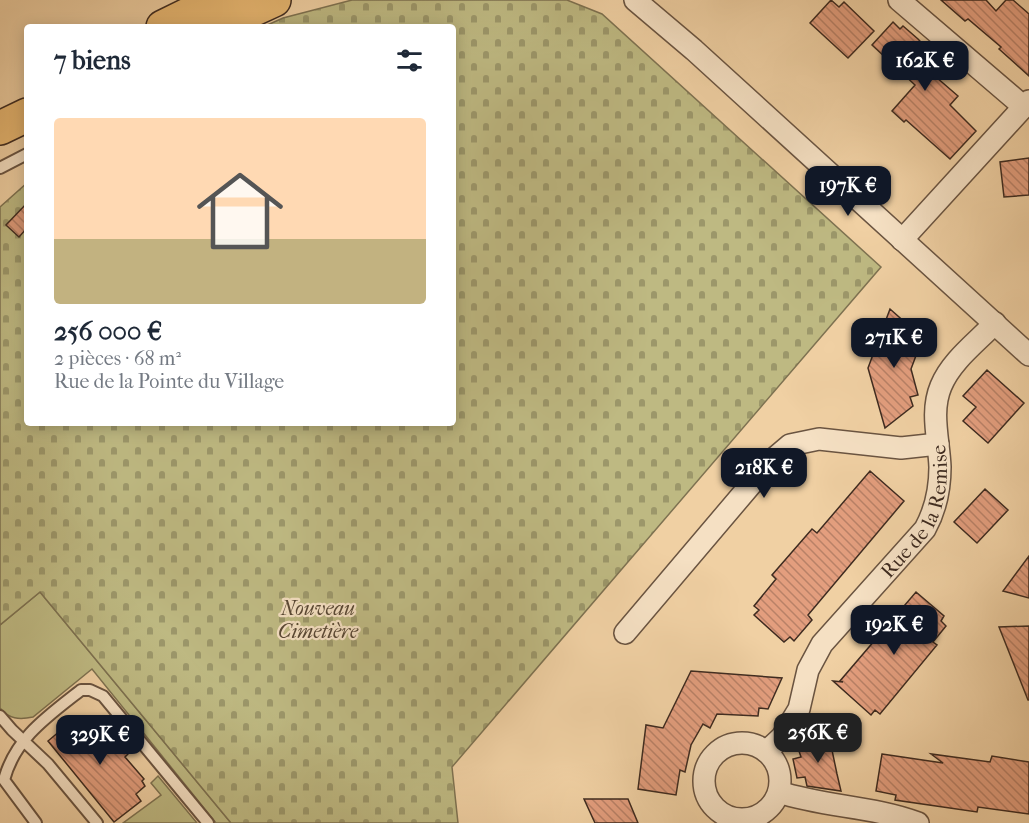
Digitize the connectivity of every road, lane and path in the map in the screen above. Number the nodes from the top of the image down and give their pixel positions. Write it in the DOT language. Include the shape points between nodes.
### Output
graph roads {
  1 [pos="218,0"];
  2 [pos="274,0"];
  3 [pos="635,0"];
  4 [pos="645,0"];
  5 [pos="657,0"];
  6 [pos="899,0"];
  7 [pos="169,24"];
  8 [pos="222,24"];
  9 [pos="693,50"];
  10 [pos="24,100"];
  11 [pos="1026,104"];
  12 [pos="0,111"];
  13 [pos="24,116"];
  14 [pos="0,128"];
  15 [pos="24,156"];
  16 [pos="0,168"];
  17 [pos="902,240"];
  18 [pos="995,323"];
  19 [pos="1029,355"];
  20 [pos="938,444"];
  21 [pos="625,633"];
  22 [pos="0,717"];
  23 [pos="24,741"];
  24 [pos="767,751"];
  25 [pos="779,792"];
  26 [pos="36,823"];
  27 [pos="97,823"];
  28 [pos="208,823"];
  29 [pos="918,823"];
  1 -- 7 [label="main road"];
  2 -- 8 [label="main road"];
  3 -- 9 [label="street"];
  4 -- 9 [label="street"];
  5 -- 9 [label="street" via="689,31"];
  6 -- 11 [label="street"];
  9 -- 17 [label="street"];
  10 -- 12 [label="main road"];
  11 -- 17 [label="street"];
  13 -- 14 [label="main road"];
  15 -- 16 [label="lane"];
  17 -- 18 [label="street"];
  18 -- 19 [label="street"];
  18 -- 20 [label="street, Rue de la Remise" via="951,369 940,387 935,413"];
  20 -- 21 [label="street" via="901,448 819,440 790,445 771,462"];
  20 -- 24 [label="street, Rue de la Remise" via="939,489 925,529 822,644 808,670 799,709 782,737"];
  22 -- 23 [label="lane"];
  23 -- 26 [label="lane" via="4,780"];
  23 -- 27 [label="lane"];
  23 -- 28 [label="lane" via="32,729 81,690 90,690 103,696"];
  24 -- 25 [label="street" via="779,769"];
  24 -- 25 [label="street" via="742,742 718,751 705,773 704,786 716,809 740,819 765,812"];
  25 -- 29 [label="street" via="884,812"];
}
